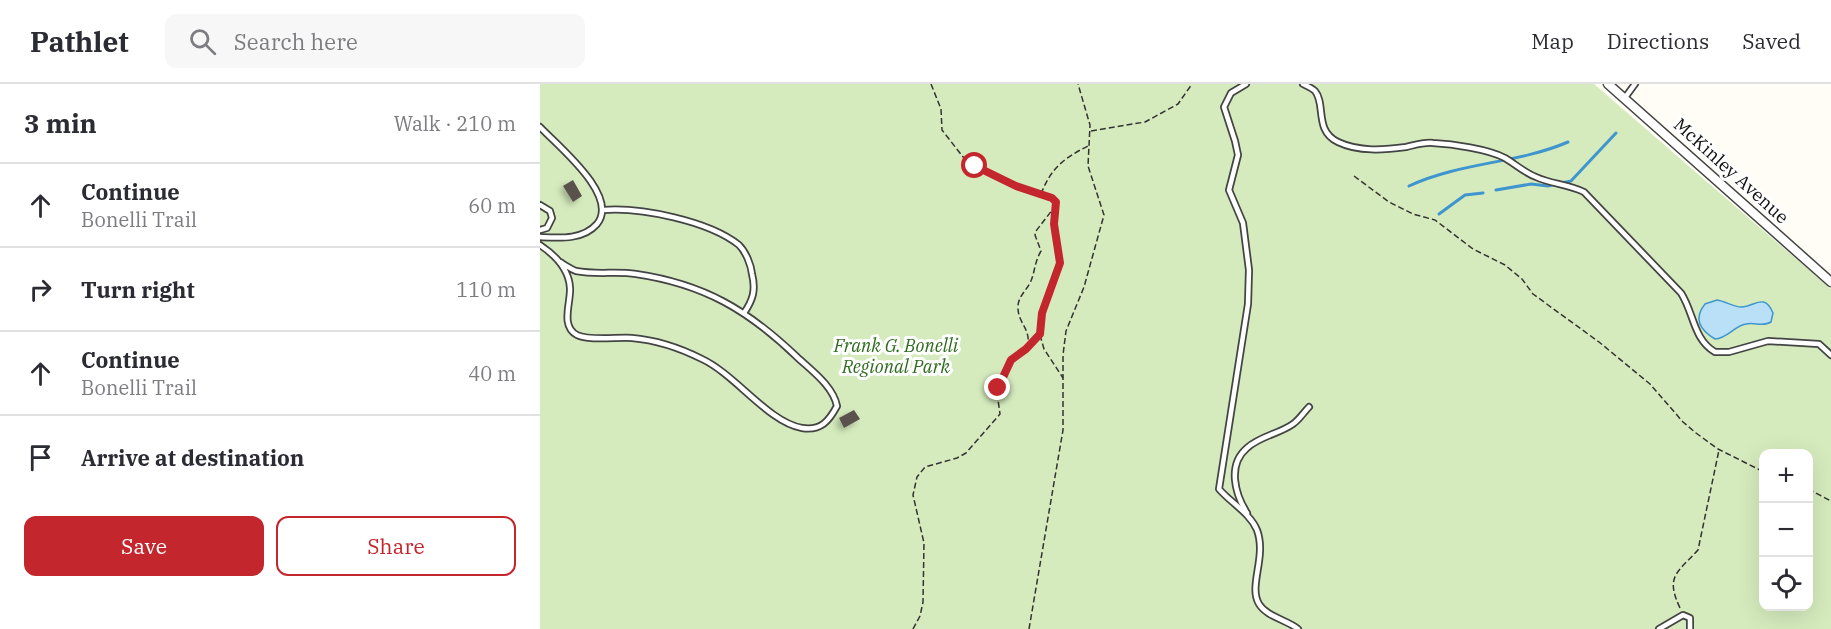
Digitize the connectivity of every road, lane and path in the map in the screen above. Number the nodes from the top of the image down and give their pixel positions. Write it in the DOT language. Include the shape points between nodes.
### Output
graph roads {
  1 [pos="931,84"];
  2 [pos="1078,84"];
  3 [pos="1192,84"];
  4 [pos="1246,84"];
  5 [pos="1303,84"];
  6 [pos="1608,84"];
  7 [pos="1635,84"];
  8 [pos="1624,99"];
  9 [pos="540,127"];
  10 [pos="1090,132"];
  11 [pos="1089,146"];
  12 [pos="1354,176"];
  13 [pos="1040,195"];
  14 [pos="540,205"];
  15 [pos="1056,206"];
  16 [pos="603,210"];
  17 [pos="540,230"];
  18 [pos="540,237"];
  19 [pos="540,245"];
  20 [pos="560,262"];
  21 [pos="1831,282"];
  22 [pos="744,313"];
  23 [pos="1040,334"];
  24 [pos="1028,347"];
  25 [pos="1831,355"];
  26 [pos="1062,378"];
  27 [pos="1309,407"];
  28 [pos="1718,448"];
  29 [pos="1759,469"];
  30 [pos="1813,491"];
  31 [pos="1831,501"];
  32 [pos="1250,518"];
  33 [pos="1683,615"];
  34 [pos="913,629"];
  35 [pos="1029,629"];
  36 [pos="1298,629"];
  37 [pos="1659,629"];
  38 [pos="1690,629"];
  1 -- 13 [label="path" via="942,130 967,162"];
  2 -- 10 [label="path"];
  3 -- 10 [label="path" via="1178,104 1145,122"];
  4 -- 32 [label="lane" via="1231,93 1224,107 1238,155 1229,190 1243,223 1249,270 1248,304 1219,489"];
  5 -- 25 [label="lane" via="1314,90 1320,101 1322,122 1336,142 1377,150 1432,142 1480,150 1503,157 1536,177 1584,192 1681,293 1702,342 1715,352 1768,341 1819,344"];
  6 -- 8 [label="street, McKinley Avenue"];
  7 -- 8 [label="lane"];
  8 -- 21 [label="street, McKinley Avenue"];
  9 -- 16 [label="lane" via="588,177 599,193"];
  10 -- 11 [label="path"];
  11 -- 13 [label="path" via="1062,160"];
  11 -- 26 [label="path" via="1088,166 1104,215 1084,287 1066,331"];
  12 -- 28 [label="path" via="1389,202 1436,220 1473,249 1504,265 1533,294 1650,384 1683,422"];
  13 -- 15 [label="path" via="1054,200"];
  14 -- 17 [label="lane" via="550,211 552,218 547,228"];
  15 -- 23 [label="path" via="1054,224 1060,263 1042,313"];
  15 -- 24 [label="path" via="1036,231 1041,251 1018,305 1029,334"];
  16 -- 18 [label="lane" via="590,232"];
  16 -- 22 [label="lane" via="633,211 690,222 729,238 748,259 754,287 753,298"];
  19 -- 20 [label="lane"];
  20 -- 22 [label="lane" via="575,271 634,273 674,281"];
  20 -- 22 [label="lane" via="570,288 567,322 577,335 632,338 686,351 720,369 792,425 814,429 826,424 837,406 830,389 777,337"];
  23 -- 24 [label="path"];
  23 -- 26 [label="path" via="1044,349"];
  24 -- 34 [label="path" via="1007,365 997,393 1001,410 971,449 919,473 913,495 924,543 923,602"];
  26 -- 35 [label="path" via="1064,430"];
  27 -- 32 [label="lane" via="1293,424 1246,449 1239,459 1235,483"];
  28 -- 29 [label="path"];
  28 -- 33 [label="path" via="1701,545 1673,582 1674,596"];
  30 -- 31 [label="path"];
  32 -- 36 [label="lane" via="1261,544 1255,589 1258,603"];
  33 -- 37 [label="lane"];
  33 -- 38 [label="lane" via="1690,618"];
}
